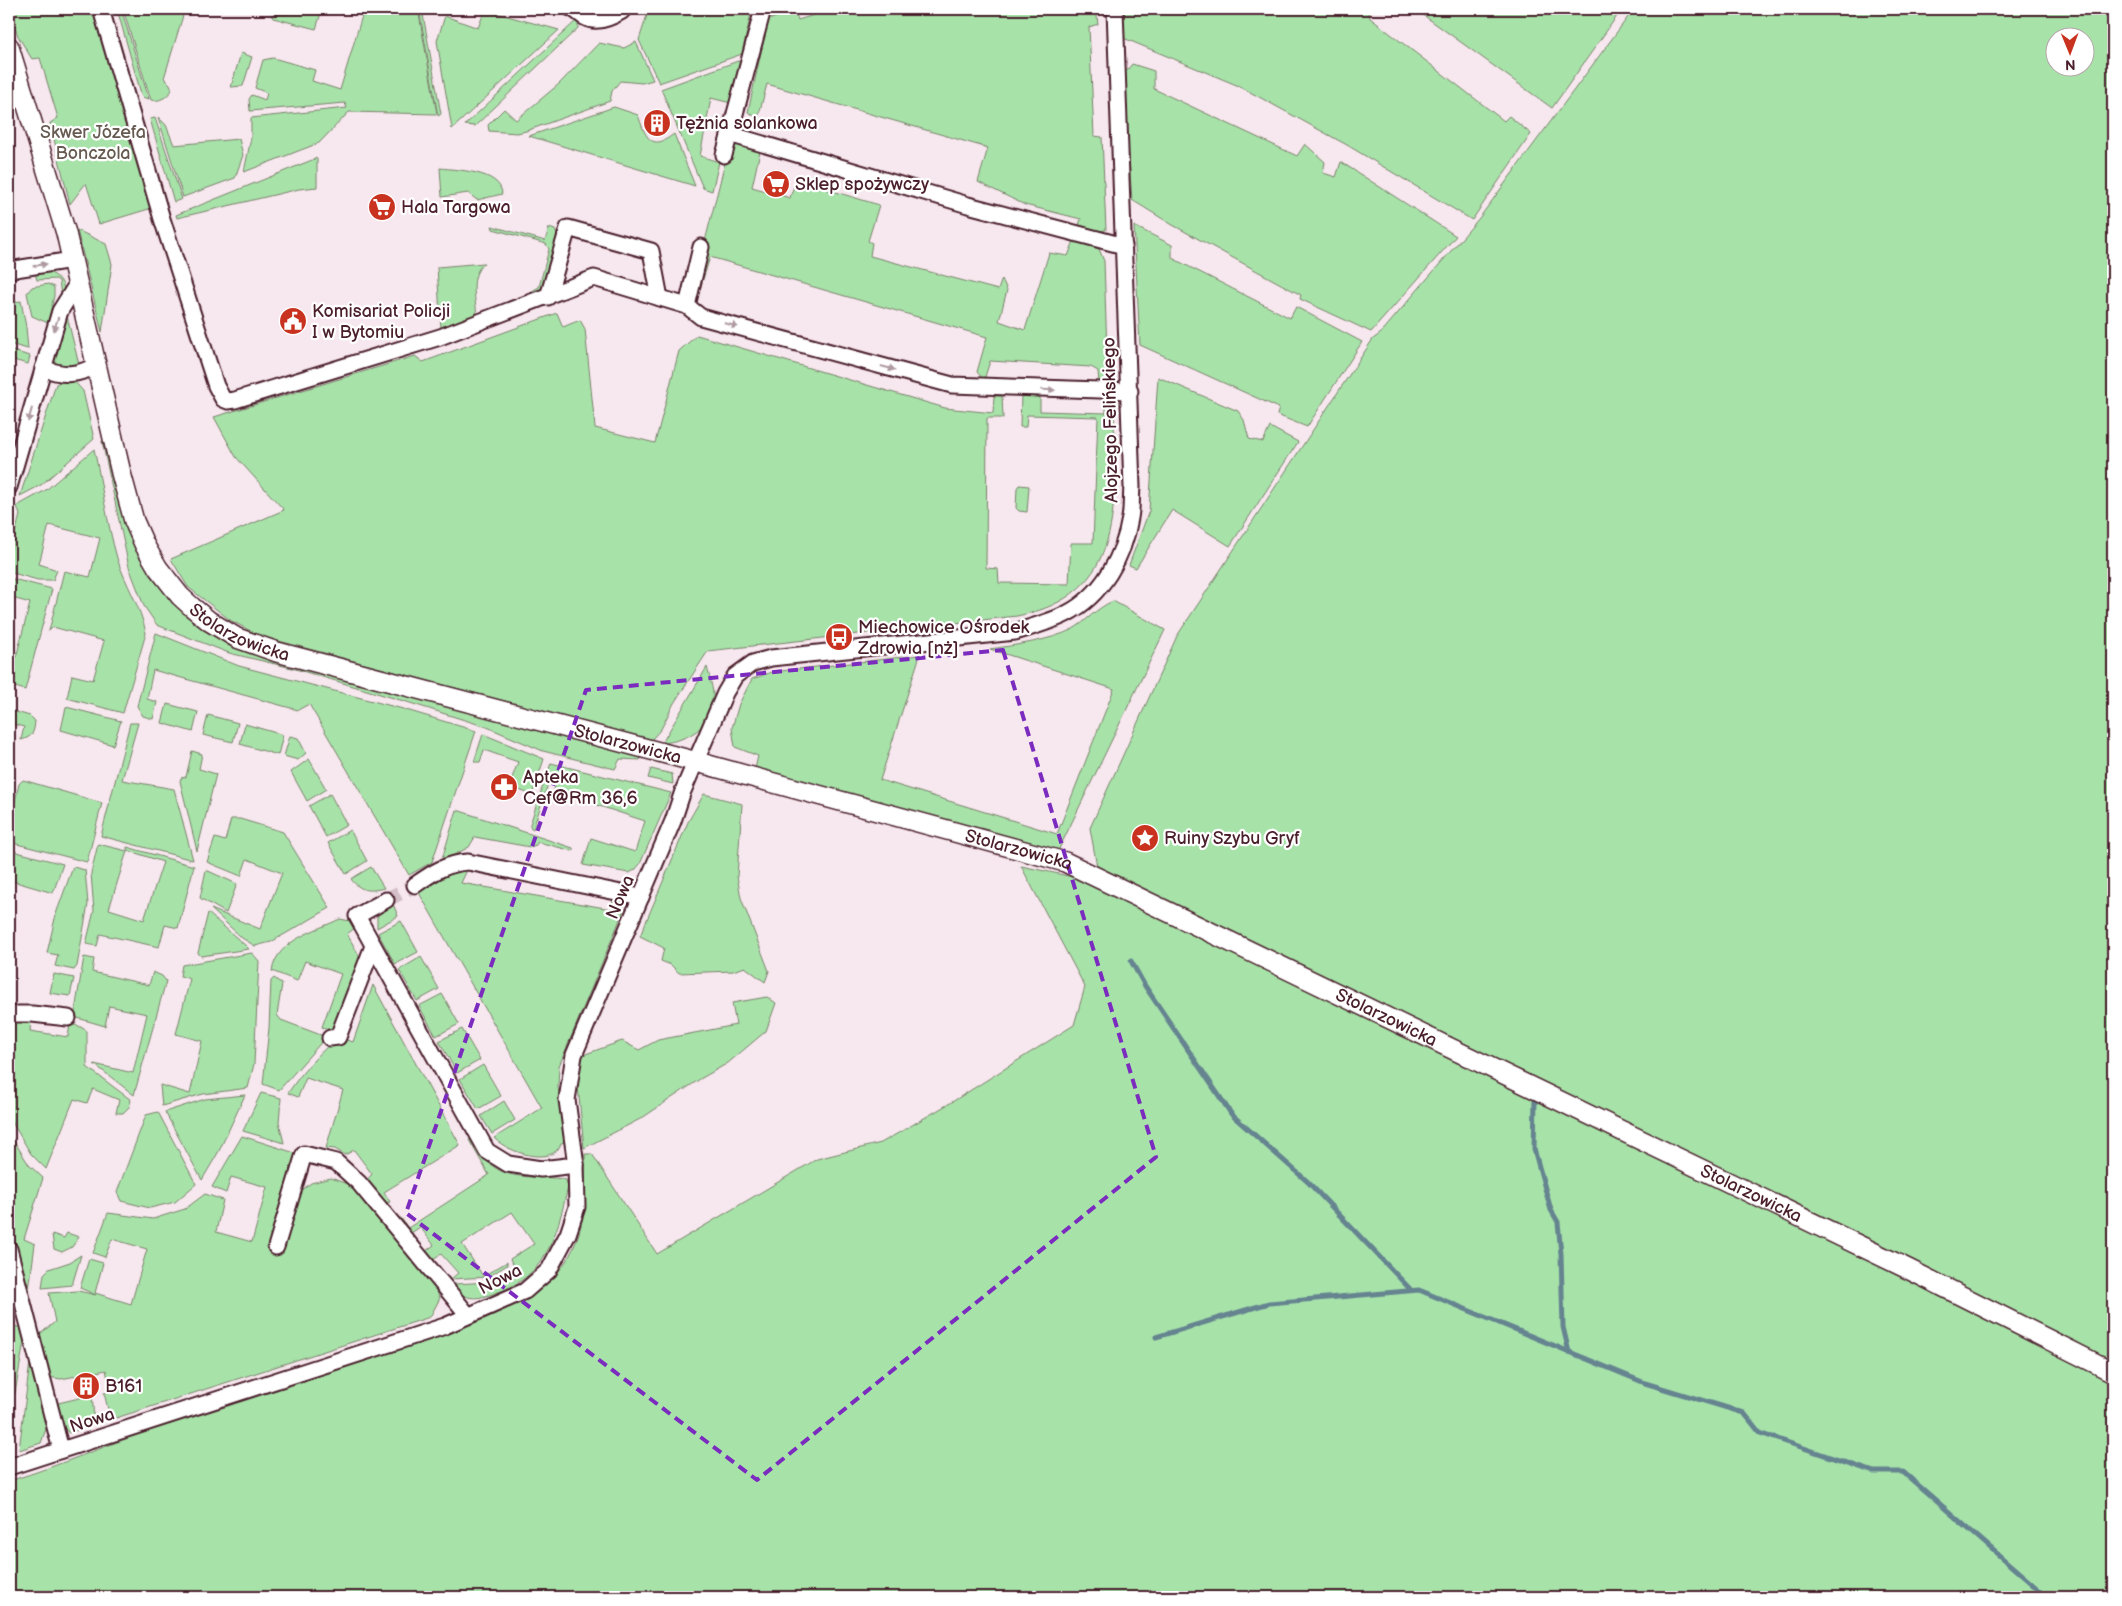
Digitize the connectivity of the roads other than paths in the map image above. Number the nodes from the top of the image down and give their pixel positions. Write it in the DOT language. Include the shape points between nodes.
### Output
graph roads {
  1 [pos="101,9"];
  2 [pos="572,9"];
  3 [pos="622,9"];
  4 [pos="764,9"];
  5 [pos="1115,9"];
  6 [pos="9,47"];
  7 [pos="729,134"];
  8 [pos="724,155"];
  9 [pos="1124,246"];
  10 [pos="701,247"];
  11 [pos="72,260"];
  12 [pos="9,270"];
  13 [pos="77,284"];
  14 [pos="548,297"];
  15 [pos="660,298"];
  16 [pos="687,306"];
  17 [pos="96,366"];
  18 [pos="43,368"];
  19 [pos="1130,391"];
  20 [pos="9,487"];
  21 [pos="697,762"];
  22 [pos="416,885"];
  23 [pos="641,897"];
  24 [pos="386,900"];
  25 [pos="373,946"];
  26 [pos="9,1014"];
  27 [pos="68,1018"];
  28 [pos="330,1038"];
  29 [pos="576,1165"];
  30 [pos="276,1247"];
  31 [pos="9,1249"];
  32 [pos="468,1315"];
  33 [pos="2113,1372"];
  34 [pos="61,1450"];
  35 [pos="9,1467"];
  1 -- 14 [label="street" via="162,219 223,399 235,400 384,355"];
  2 -- 3 [label="street" via="586,18 609,19"];
  4 -- 7 [label="street"];
  5 -- 9 [label="street, Alojzego Felińskiego"];
  6 -- 11 [label="street, Stolarzowicka"];
  7 -- 8 [label="street"];
  7 -- 9 [label="street" via="968,205"];
  9 -- 19 [label="street, Alojzego Felińskiego"];
  10 -- 16 [label="street"];
  12 -- 11 [label="street, one-way"];
  11 -- 13 [label="street, Stolarzowicka"];
  13 -- 17 [label="street, Stolarzowicka"];
  13 -- 18 [label="street, one-way" via="60,311"];
  14 -- 15 [label="street" via="594,278"];
  14 -- 15 [label="street" via="568,228 651,251"];
  15 -- 16 [label="street"];
  16 -- 19 [label="street, one-way" via="701,317 952,386"];
  17 -- 18 [label="street" via="83,373 68,375"];
  17 -- 21 [label="street, Stolarzowicka" via="134,521 144,546 180,596 209,620 237,638 277,652"];
  18 -- 20 [label="street, one-way"];
  19 -- 21 [label="street, Alojzego Felińskiego" via="1130,518 1112,568 1086,600 1068,613 1015,632 752,663 735,676 725,693"];
  21 -- 23 [label="street, Nowa"];
  21 -- 33 [label="street, Stolarzowicka" via="1065,862 1908,1269"];
  22 -- 23 [label="street" via="433,872 455,863 468,862"];
  23 -- 29 [label="street, Nowa" via="574,1055 567,1100"];
  24 -- 25 [label="street" via="357,916"];
  25 -- 28 [label="street" via="338,1037"];
  25 -- 29 [label="street" via="487,1151 508,1164 541,1169"];
  26 -- 27 [label="street"];
  29 -- 32 [label="street, Nowa" via="577,1207 549,1270 526,1291"];
  30 -- 32 [label="street" via="304,1154 336,1162 359,1183"];
  31 -- 34 [label="street"];
  32 -- 34 [label="street, Nowa" via="445,1326"];
  34 -- 35 [label="street, Nowa"];
}
